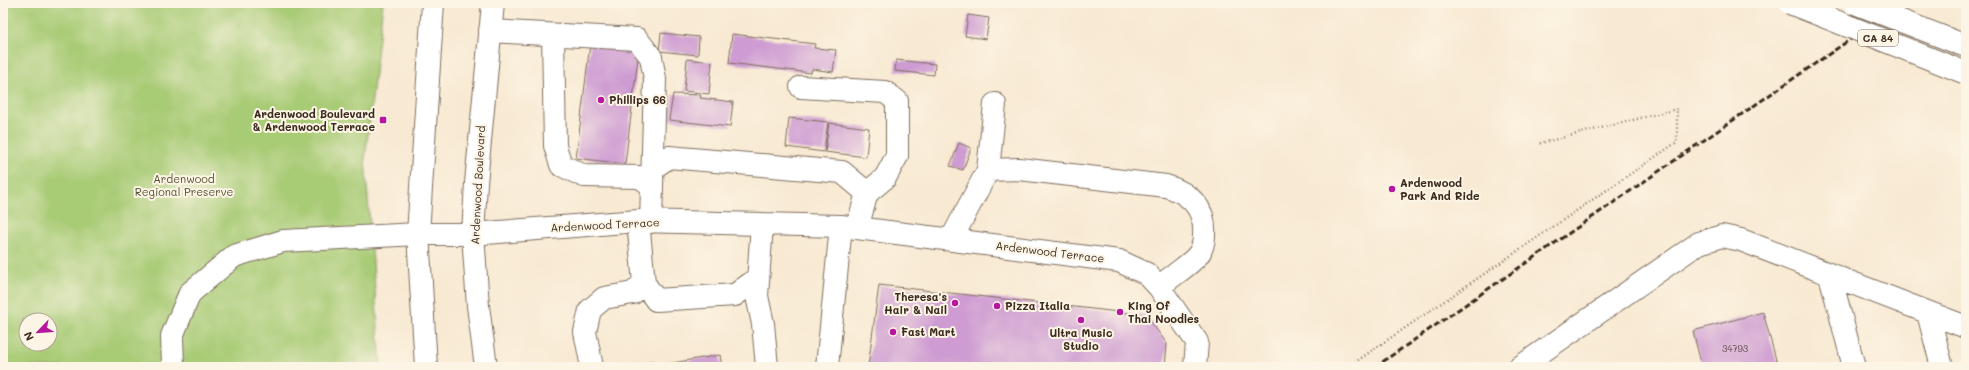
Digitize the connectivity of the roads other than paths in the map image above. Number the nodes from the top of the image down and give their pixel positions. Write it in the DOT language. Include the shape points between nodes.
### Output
graph roads {
  1 [pos="433,3"];
  2 [pos="493,3"];
  3 [pos="1790,3"];
  4 [pos="1855,3"];
  5 [pos="490,31"];
  6 [pos="553,35"];
  7 [pos="1966,46"];
  8 [pos="1966,73"];
  9 [pos="801,87"];
  10 [pos="995,104"];
  11 [pos="988,170"];
  12 [pos="652,177"];
  13 [pos="867,193"];
  14 [pos="644,222"];
  15 [pos="762,224"];
  16 [pos="849,227"];
  17 [pos="418,234"];
  18 [pos="473,234"];
  19 [pos="951,240"];
  20 [pos="1830,275"];
  21 [pos="758,278"];
  22 [pos="644,283"];
  23 [pos="1159,286"];
  24 [pos="1928,312"];
  25 [pos="1966,327"];
  26 [pos="173,367"];
  27 [pos="426,367"];
  28 [pos="486,367"];
  29 [pos="592,367"];
  30 [pos="767,367"];
  31 [pos="827,367"];
  32 [pos="1195,367"];
  33 [pos="1520,367"];
  34 [pos="1854,367"];
  35 [pos="1942,367"];
  1 -- 17 [label="main road"];
  2 -- 5 [label="main road, Ardenwood Boulevard"];
  3 -- 8 [label="main road, CA 84, bridge"];
  4 -- 7 [label="main road, CA 84, bridge"];
  5 -- 6 [label="main road"];
  5 -- 18 [label="main road, Ardenwood Boulevard"];
  6 -- 12 [label="main road" via="555,146 561,165 584,176"];
  6 -- 12 [label="main road" via="637,39 651,57 655,79"];
  9 -- 13 [label="main road" via="885,92 897,101 897,156 885,178"];
  10 -- 11 [label="main road"];
  11 -- 19 [label="main road"];
  11 -- 23 [label="main road" via="1019,168 1166,186 1180,190 1200,209 1205,224 1204,240 1198,255"];
  12 -- 13 [label="main road" via="669,157 842,172"];
  12 -- 14 [label="main road"];
  13 -- 16 [label="main road"];
  14 -- 15 [label="main road, Ardenwood Terrace"];
  14 -- 18 [label="main road, Ardenwood Terrace"];
  14 -- 22 [label="main road"];
  15 -- 16 [label="main road, Ardenwood Terrace"];
  15 -- 21 [label="main road"];
  16 -- 19 [label="main road, Ardenwood Terrace"];
  16 -- 31 [label="main road"];
  17 -- 18 [label="main road, Ardenwood Terrace"];
  17 -- 26 [label="main road, Ardenwood Terrace" via="283,241 234,256 190,293 172,336"];
  17 -- 27 [label="main road"];
  18 -- 28 [label="main road, Ardenwood Boulevard" via="478,306"];
  19 -- 23 [label="main road, Ardenwood Terrace" via="1119,261 1147,274"];
  20 -- 24 [label="main road"];
  20 -- 33 [label="main road" via="1741,240 1722,236 1699,243"];
  20 -- 34 [label="main road"];
  21 -- 22 [label="main road" via="735,295 656,300"];
  21 -- 30 [label="main road" via="757,296 763,324"];
  22 -- 29 [label="main road" via="633,293 604,298 590,310 585,332"];
  23 -- 32 [label="main road, Ardenwood Terrace" via="1197,342"];
  24 -- 25 [label="main road"];
  24 -- 35 [label="main road"];
}
